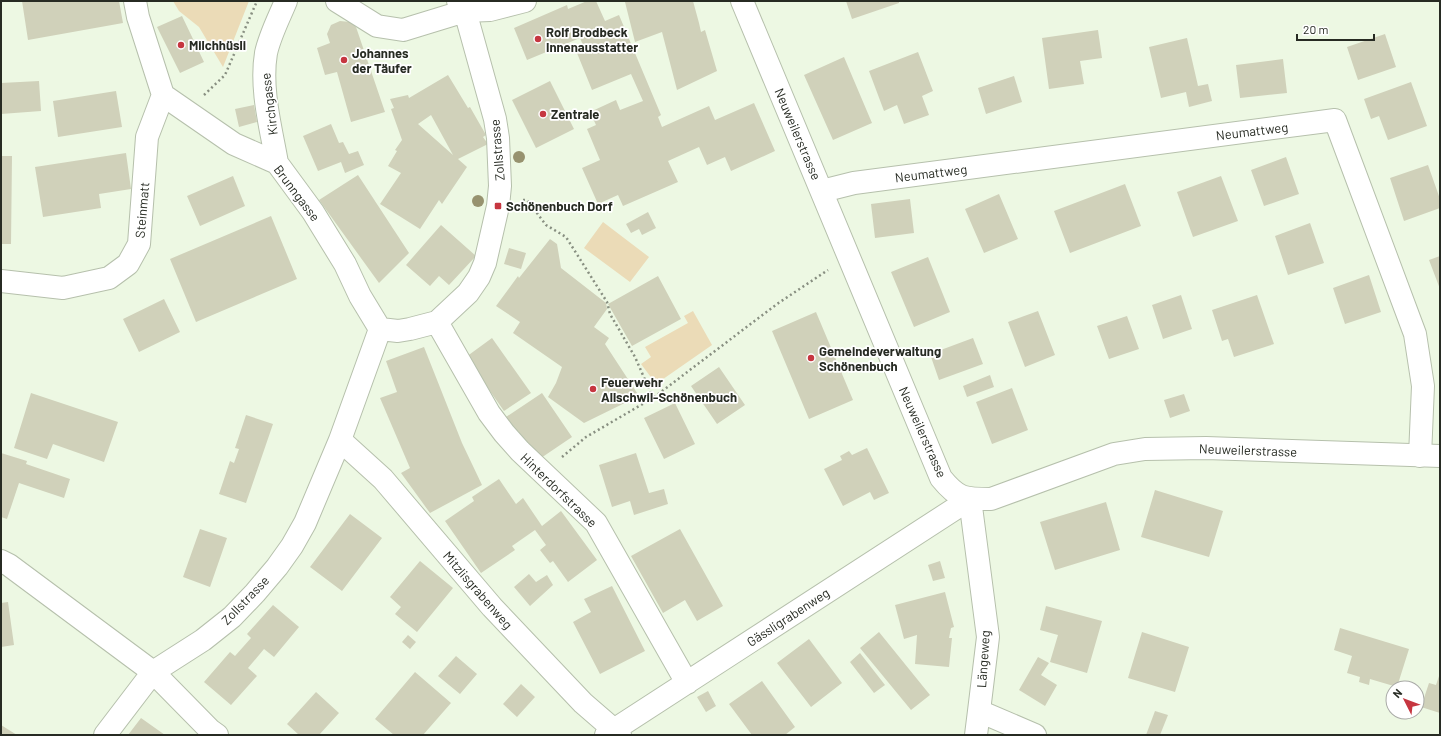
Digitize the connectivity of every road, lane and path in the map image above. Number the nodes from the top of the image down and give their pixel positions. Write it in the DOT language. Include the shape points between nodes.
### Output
graph roads {
  1 [pos="135,1"];
  2 [pos="257,1"];
  3 [pos="286,1"];
  4 [pos="337,1"];
  5 [pos="525,1"];
  6 [pos="742,1"];
  7 [pos="461,6"];
  8 [pos="163,95"];
  9 [pos="187,112"];
  10 [pos="277,163"];
  11 [pos="822,191"];
  12 [pos="520,200"];
  13 [pos="848,257"];
  14 [pos="1,281"];
  15 [pos="437,322"];
  16 [pos="380,329"];
  17 [pos="653,398"];
  18 [pos="340,440"];
  19 [pos="1430,456"];
  20 [pos="560,459"];
  21 [pos="970,499"];
  22 [pos="1,561"];
  23 [pos="153,672"];
  24 [pos="687,683"];
  25 [pos="978,711"];
  26 [pos="613,733"];
  27 [pos="105,735"];
  28 [pos="217,735"];
  29 [pos="976,735"];
  30 [pos="1035,735"];
  1 -- 8 [label="street"];
  2 -- 9 [label="path" via="225,75"];
  3 -- 10 [label="street, Kirchgasse" via="266,52 264,72"];
  4 -- 7 [label="street" via="377,26 403,30"];
  5 -- 7 [label="street" via="490,10"];
  6 -- 11 [label="street, Neuweilerstrasse"];
  7 -- 15 [label="street, Zollstrasse" via="495,119 500,186 498,206 479,277 468,293"];
  8 -- 9 [label="street, Brunngasse"];
  8 -- 14 [label="street, Steinmatt" via="148,137 140,244 128,264 109,278 63,288"];
  9 -- 10 [label="street, Brunngasse" via="234,144"];
  10 -- 16 [label="street, Brunngasse" via="313,212"];
  11 -- 13 [label="street, Neuweilerstrasse"];
  11 -- 19 [label="street, Neumattweg" via="862,182 1335,120 1415,334"];
  12 -- 17 [label="path" via="526,200 546,225 566,237 607,302 610,314 635,357"];
  13 -- 17 [label="path" via="777,304"];
  13 -- 21 [label="street, Neuweilerstrasse" via="941,478 953,492"];
  15 -- 16 [label="street" via="398,331"];
  15 -- 24 [label="street, Hinterdorfstrasse" via="489,413 504,433 525,457 596,523"];
  16 -- 18 [label="street, Zollstrasse"];
  17 -- 20 [label="path" via="586,437"];
  18 -- 23 [label="street, Zollstrasse" via="305,523 277,567 232,617 203,640"];
  18 -- 26 [label="street, Mitzlisgrabenweg" via="383,479 492,607"];
  19 -- 21 [label="street, Neuweilerstrasse" via="1206,448 1145,449 1114,454 990,499"];
  21 -- 24 [label="street, Gässligrabenweg"];
  21 -- 25 [label="street, Längeweg" via="988,637"];
  22 -- 23 [label="street"];
  23 -- 27 [label="street"];
  23 -- 28 [label="street"];
  24 -- 26 [label="street, Gässligrabenweg"];
  25 -- 29 [label="street, Längeweg"];
  25 -- 30 [label="street"];
}
